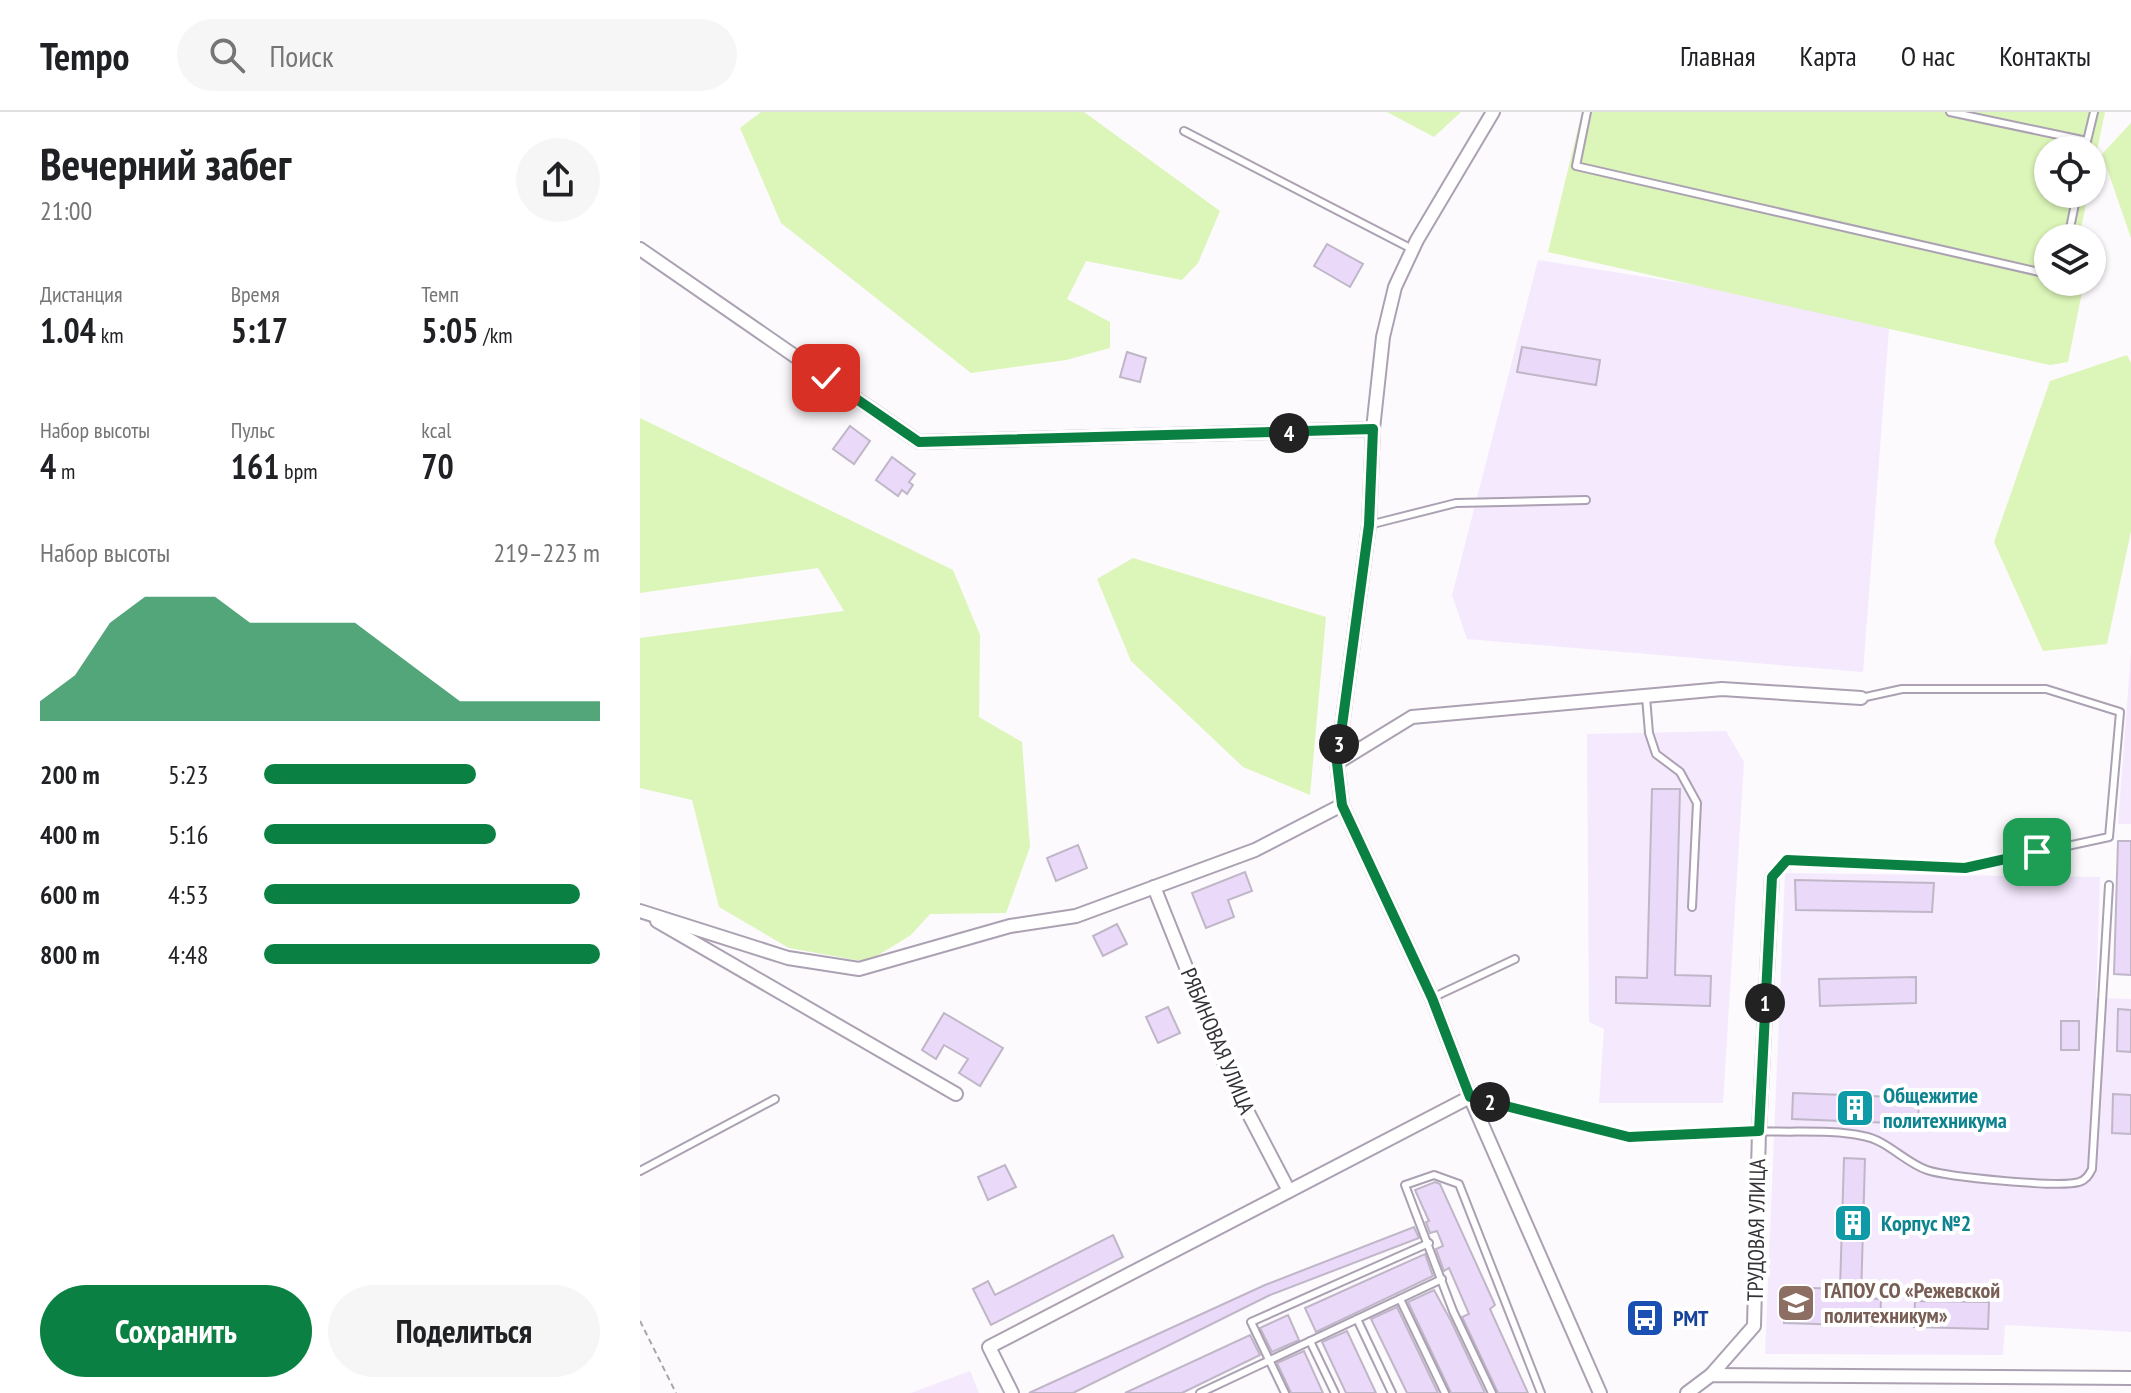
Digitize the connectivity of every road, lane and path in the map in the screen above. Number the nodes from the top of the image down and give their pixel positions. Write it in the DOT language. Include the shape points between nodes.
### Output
graph roads {
  1 [pos="1493,112"];
  2 [pos="1587,112"];
  3 [pos="1950,112"];
  4 [pos="2094,112"];
  5 [pos="1184,131"];
  6 [pos="2063,136"];
  7 [pos="2088,136"];
  8 [pos="640,249"];
  9 [pos="1412,249"];
  10 [pos="2034,271"];
  11 [pos="1373,429"];
  12 [pos="1586,500"];
  13 [pos="1369,525"];
  14 [pos="1645,693"];
  15 [pos="1861,698"];
  16 [pos="1337,763"];
  17 [pos="1342,805"];
  18 [pos="1772,877"];
  19 [pos="2109,885"];
  20 [pos="1154,887"];
  21 [pos="1692,907"];
  22 [pos="640,911"];
  23 [pos="1515,959"];
  24 [pos="1432,998"];
  25 [pos="956,1094"];
  26 [pos="1470,1097"];
  27 [pos="775,1099"];
  28 [pos="1759,1131"];
  29 [pos="640,1171"];
  30 [pos="1289,1191"];
  31 [pos="1429,1243"];
  32 [pos="1442,1279"];
  33 [pos="1400,1299"];
  34 [pos="1357,1319"];
  35 [pos="640,1321"];
  36 [pos="1310,1341"];
  37 [pos="1269,1360"];
  38 [pos="1711,1375"];
  39 [pos="2131,1378"];
  40 [pos="676,1393"];
  41 [pos="1012,1393"];
  42 [pos="1200,1393"];
  43 [pos="1285,1393"];
  44 [pos="1335,1393"];
  45 [pos="1392,1393"];
  46 [pos="1445,1393"];
  47 [pos="1492,1393"];
  48 [pos="1541,1393"];
  49 [pos="1600,1393"];
  50 [pos="1687,1393"];
  1 -- 9 [label="street"];
  2 -- 10 [label="lane" via="1576,166"];
  3 -- 6 [label="lane"];
  4 -- 7 [label="lane"];
  5 -- 9 [label="lane"];
  8 -- 11 [label="street" via="919,442"];
  9 -- 11 [label="street" via="1395,287 1383,337"];
  11 -- 13 [label="street"];
  12 -- 13 [label="lane" via="1456,503"];
  13 -- 16 [label="street"];
  14 -- 15 [label="street" via="1722,689"];
  14 -- 16 [label="street" via="1412,717"];
  14 -- 21 [label="lane" via="1656,754 1680,772 1697,803"];
  15 -- 18 [label="lane" via="1902,689 2046,689 2120,712 2109,837 1965,868 1787,860"];
  16 -- 17 [label="street"];
  17 -- 20 [label="street" via="1255,850"];
  17 -- 24 [label="street"];
  18 -- 28 [label="street, ТРУДОВАЯ УЛИЦА"];
  19 -- 28 [label="lane" via="2092,1169 2086,1178 2054,1183 1926,1170 1879,1140 1861,1135"];
  20 -- 22 [label="street" via="1076,916 1010,926 859,969 788,958"];
  20 -- 30 [label="street, РЯБИНОВАЯ УЛИЦА" via="1232,1082"];
  22 -- 25 [label="street"];
  23 -- 24 [label="lane"];
  24 -- 26 [label="street"];
  26 -- 28 [label="path" via="1629,1137"];
  26 -- 30 [label="street"];
  26 -- 49 [label="street"];
  27 -- 29 [label="lane"];
  28 -- 38 [label="street, ТРУДОВАЯ УЛИЦА" via="1754,1326"];
  30 -- 41 [label="street" via="989,1347"];
  31 -- 32 [label="lane"];
  31 -- 37 [label="lane" via="1251,1322"];
  31 -- 48 [label="lane" via="1405,1185 1434,1175 1459,1184"];
  32 -- 33 [label="lane"];
  32 -- 47 [label="lane"];
  33 -- 34 [label="lane"];
  33 -- 46 [label="lane"];
  34 -- 36 [label="lane"];
  34 -- 45 [label="lane"];
  35 -- 40 [label="path"];
  36 -- 37 [label="lane"];
  36 -- 44 [label="lane"];
  37 -- 42 [label="lane"];
  37 -- 43 [label="lane"];
  38 -- 39 [label="street"];
  38 -- 50 [label="street, ТРУДОВАЯ УЛИЦА"];
}
